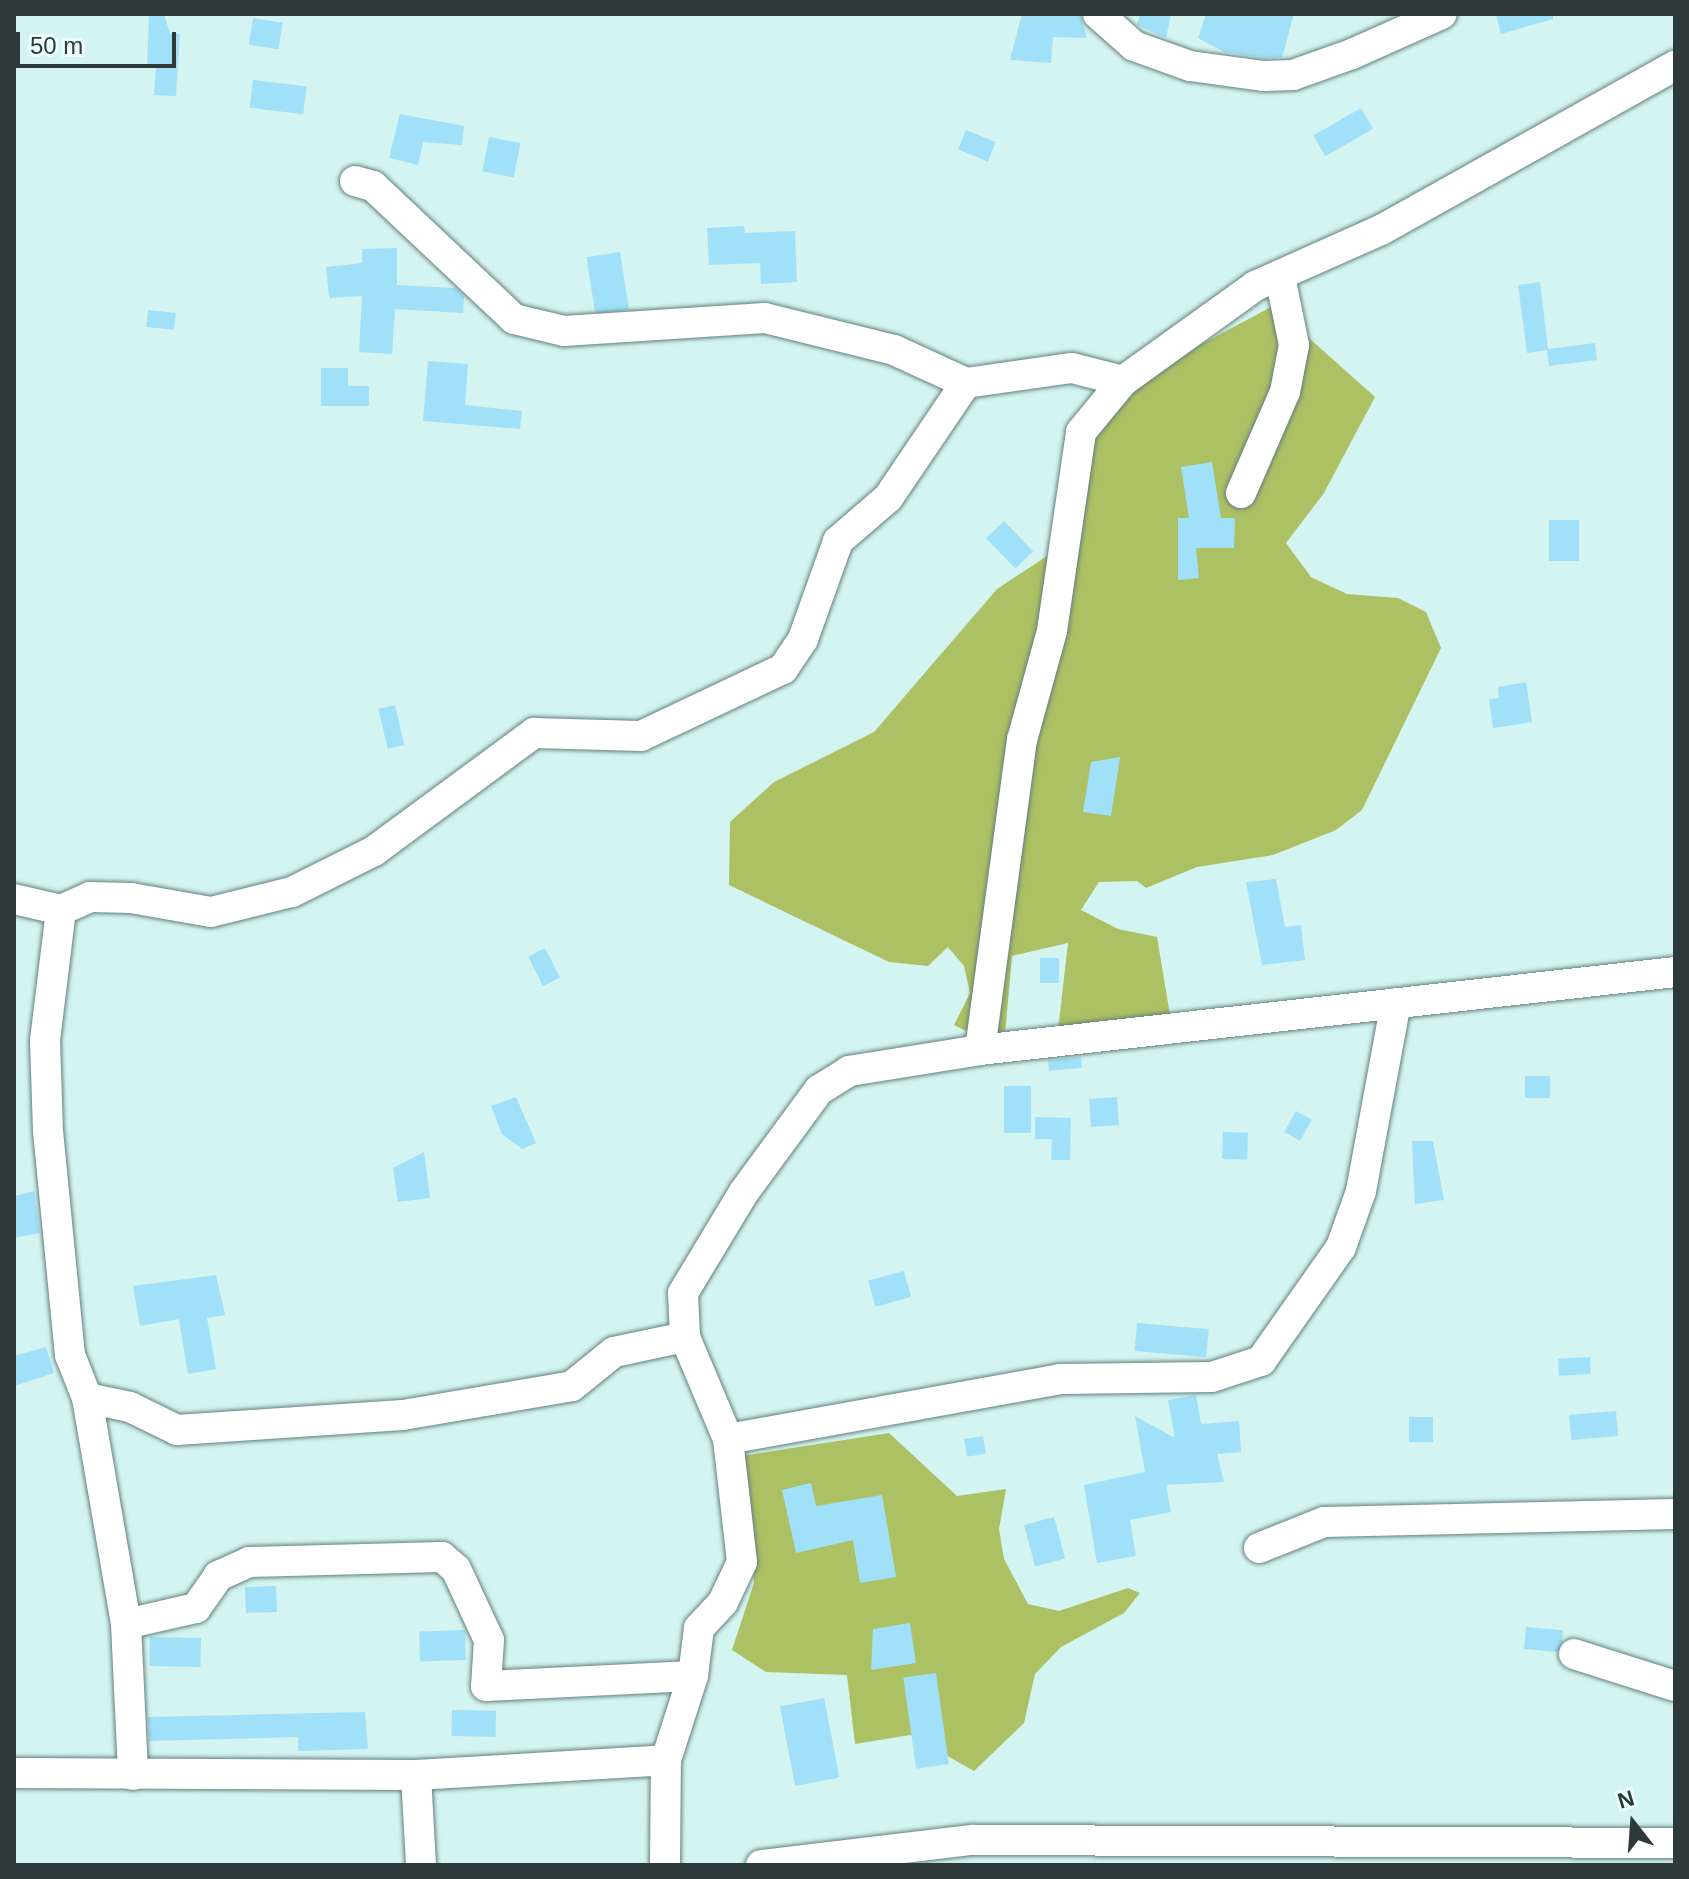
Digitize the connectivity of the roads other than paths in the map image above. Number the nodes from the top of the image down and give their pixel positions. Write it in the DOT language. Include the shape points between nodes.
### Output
graph roads {
  1 [pos="1098,14"];
  2 [pos="1442,14"];
  3 [pos="1675,66"];
  4 [pos="355,181"];
  5 [pos="1280,276"];
  6 [pos="1123,381"];
  7 [pos="966,383"];
  8 [pos="1241,493"];
  9 [pos="14,899"];
  10 [pos="61,910"];
  11 [pos="1675,972"];
  12 [pos="1396,1003"];
  13 [pos="980,1050"];
  14 [pos="685,1337"];
  15 [pos="87,1398"];
  16 [pos="728,1439"];
  17 [pos="1675,1514"];
  18 [pos="1259,1548"];
  19 [pos="126,1624"];
  20 [pos="1574,1654"];
  21 [pos="693,1676"];
  22 [pos="1675,1686"];
  23 [pos="666,1760"];
  24 [pos="14,1773"];
  25 [pos="133,1775"];
  26 [pos="416,1775"];
  27 [pos="1675,1843"];
  28 [pos="421,1865"];
  29 [pos="665,1865"];
  30 [pos="761,1865"];
  1 -- 2 [label="street" via="1134,46 1190,66 1264,76 1293,75"];
  3 -- 5 [label="street" via="1448,194"];
  4 -- 7 [label="street" via="373,186 514,319 564,331 765,318 879,345"];
  5 -- 6 [label="street" via="1255,286"];
  5 -- 8 [label="street" via="1294,345 1285,392"];
  6 -- 7 [label="street" via="1072,368"];
  6 -- 13 [label="street" via="1081,432 1052,631 1022,740"];
  7 -- 10 [label="street" via="888,498 838,541 803,639 783,669 641,736 534,733 374,851 292,892 211,912 90,897"];
  9 -- 10 [label="street"];
  10 -- 15 [label="street" via="45,1041 48,1131 70,1355"];
  11 -- 12 [label="street"];
  12 -- 13 [label="street"];
  12 -- 16 [label="street" via="1361,1191 1341,1247 1261,1361 1212,1377 1060,1379"];
  13 -- 14 [label="street" via="849,1071 819,1090 744,1192 683,1293"];
  14 -- 15 [label="street" via="614,1352 572,1386 375,1418 177,1430 130,1407"];
  14 -- 16 [label="street"];
  15 -- 19 [label="street"];
  16 -- 21 [label="street" via="742,1562 723,1602 699,1628"];
  17 -- 18 [label="street" via="1324,1522"];
  19 -- 21 [label="street" via="196,1608 218,1576 249,1562 442,1557 456,1569 489,1640 486,1686"];
  19 -- 25 [label="street"];
  20 -- 22 [label="street"];
  21 -- 23 [label="street"];
  23 -- 26 [label="street"];
  23 -- 29 [label="street"];
  24 -- 25 [label="street"];
  25 -- 26 [label="street"];
  26 -- 28 [label="street"];
  27 -- 30 [label="street" via="972,1840"];
}
